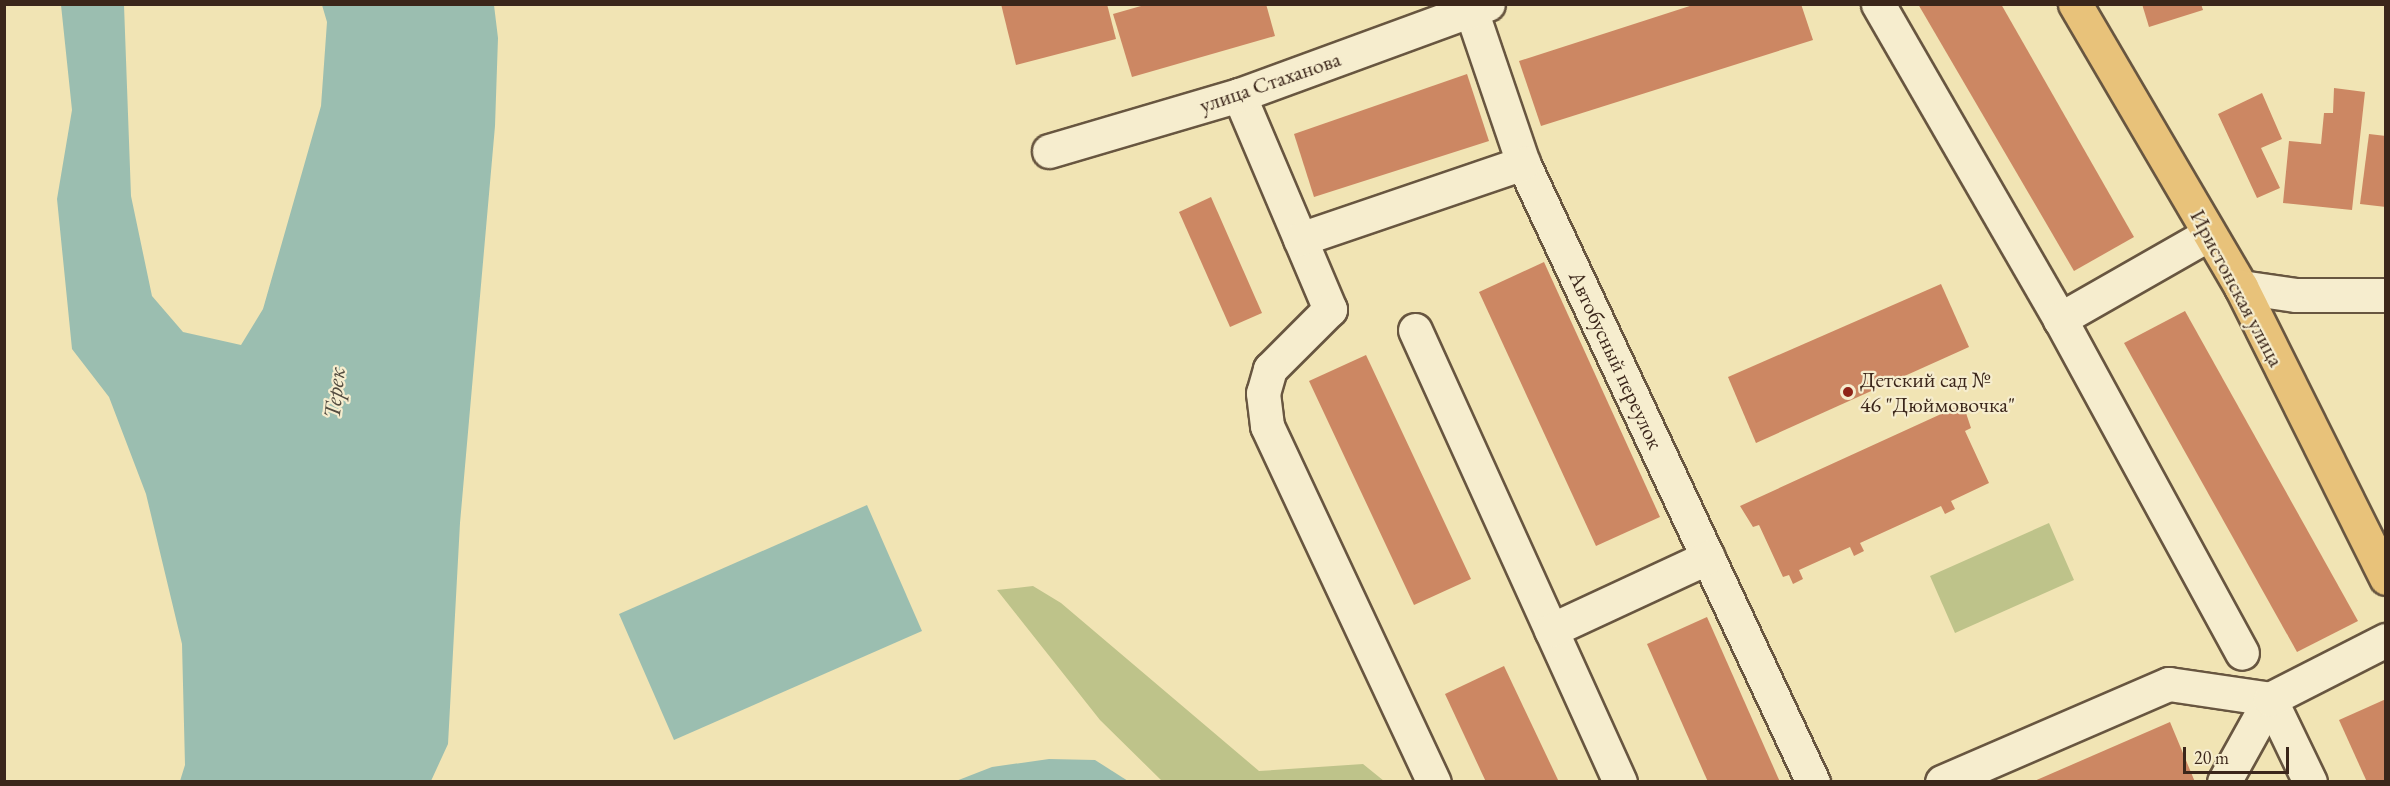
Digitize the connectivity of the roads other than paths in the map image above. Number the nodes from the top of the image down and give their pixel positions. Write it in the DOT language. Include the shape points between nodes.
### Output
graph roads {
  1 [pos="1878,4"];
  2 [pos="2075,4"];
  3 [pos="1480,8"];
  4 [pos="1239,95"];
  5 [pos="1049,151"];
  6 [pos="1523,163"];
  7 [pos="2209,234"];
  8 [pos="1300,239"];
  9 [pos="2241,287"];
  10 [pos="2385,295"];
  11 [pos="2060,319"];
  12 [pos="1415,330"];
  13 [pos="1708,557"];
  14 [pos="2385,578"];
  15 [pos="1551,630"];
  16 [pos="2385,640"];
  17 [pos="2242,653"];
  18 [pos="2270,699"];
  19 [pos="1434,782"];
  20 [pos="1620,782"];
  21 [pos="1813,782"];
  22 [pos="1942,782"];
  23 [pos="2224,782"];
  24 [pos="2310,782"];
  1 -- 11 [label="street"];
  2 -- 7 [label="main road, Иристонская улица"];
  3 -- 4 [label="street, улица Стаханова"];
  3 -- 6 [label="street, Автобусный переулок"];
  4 -- 5 [label="street, улица Стаханова"];
  4 -- 8 [label="street"];
  6 -- 8 [label="street"];
  6 -- 13 [label="street, Автобусный переулок"];
  7 -- 9 [label="main road, Иристонская улица"];
  7 -- 11 [label="street"];
  8 -- 19 [label="street" via="1330,309 1270,369 1263,393 1267,426"];
  9 -- 10 [label="street" via="2296,295"];
  9 -- 14 [label="main road, Иристонская улица"];
  11 -- 17 [label="street"];
  12 -- 15 [label="street"];
  13 -- 15 [label="street"];
  13 -- 21 [label="street, Автобусный переулок"];
  15 -- 20 [label="street"];
  16 -- 18 [label="street"];
  18 -- 22 [label="street" via="2169,684"];
  18 -- 23 [label="street"];
  18 -- 24 [label="street"];
}
